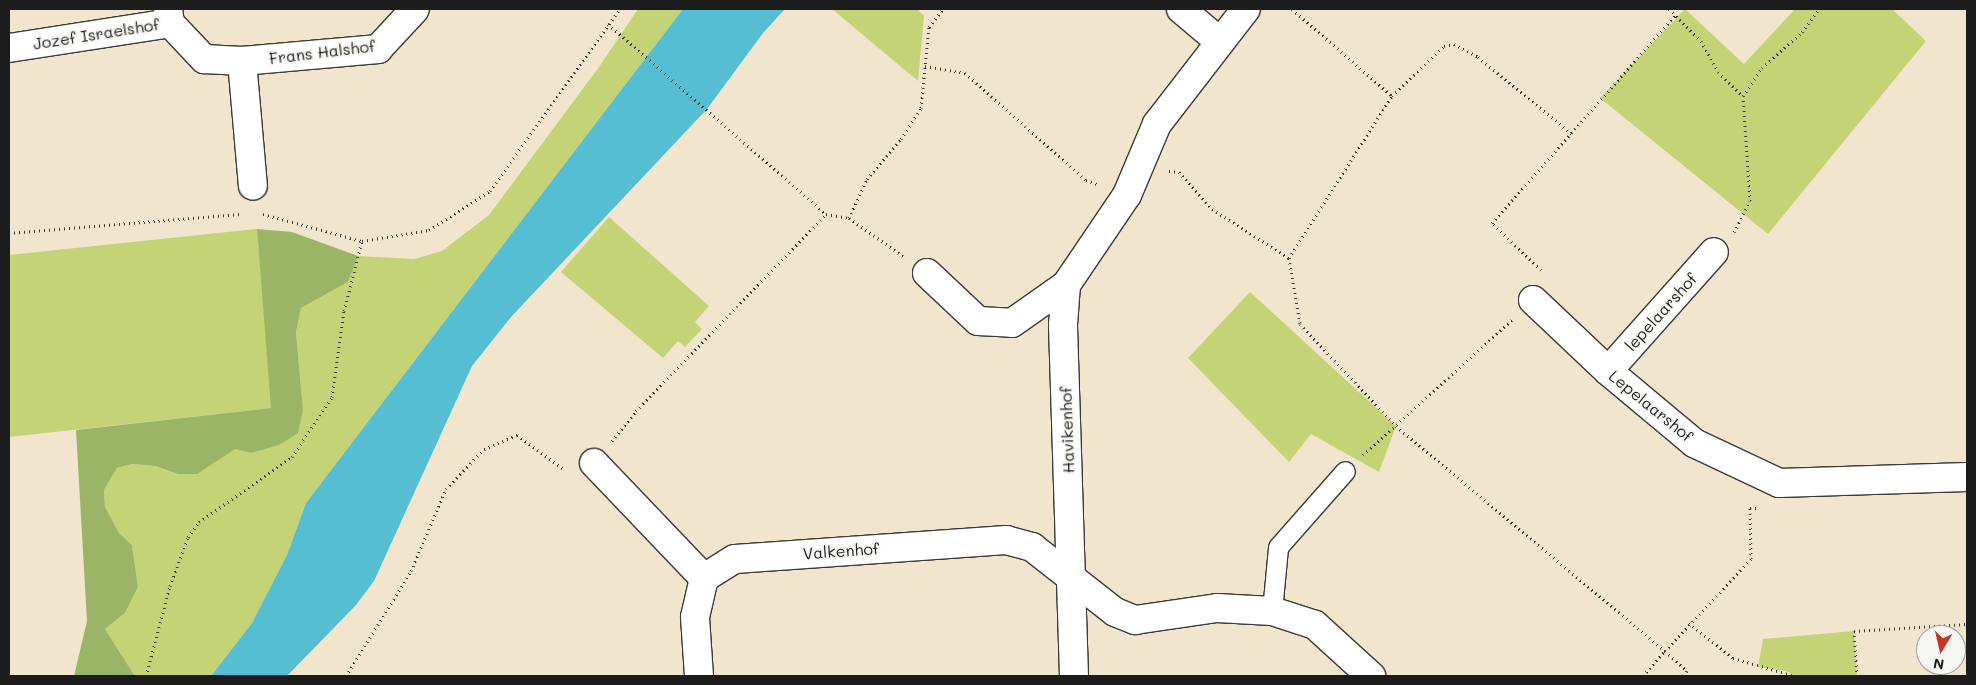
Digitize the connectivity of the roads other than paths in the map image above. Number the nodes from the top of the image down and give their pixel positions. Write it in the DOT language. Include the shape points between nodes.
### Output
graph roads {
  1 [pos="415,9"];
  2 [pos="1181,9"];
  3 [pos="1246,9"];
  4 [pos="169,16"];
  5 [pos="1220,42"];
  6 [pos="9,48"];
  7 [pos="242,61"];
  8 [pos="253,186"];
  9 [pos="1714,252"];
  10 [pos="927,273"];
  11 [pos="1066,285"];
  12 [pos="1533,300"];
  13 [pos="1608,371"];
  14 [pos="594,463"];
  15 [pos="1345,471"];
  16 [pos="1967,477"];
  17 [pos="1072,576"];
  18 [pos="704,578"];
  19 [pos="1272,611"];
  20 [pos="699,676"];
  21 [pos="1074,676"];
  22 [pos="1371,676"];
  1 -- 7 [label="street, Frans Halshof" via="378,49"];
  2 -- 5 [label="street"];
  3 -- 5 [label="street, Havikenhof"];
  4 -- 6 [label="street, Jozef Israelshof"];
  4 -- 7 [label="street, Frans Halshof" via="204,59"];
  5 -- 11 [label="street, Havikenhof" via="1157,124 1127,195"];
  7 -- 8 [label="street"];
  9 -- 13 [label="street, lepelaarshof"];
  10 -- 11 [label="street, Havikenhof" via="978,322 1012,323"];
  11 -- 17 [label="street, Havikenhof" via="1063,325"];
  12 -- 13 [label="street, Lepelaarshof"];
  13 -- 16 [label="street, Lepelaarshof" via="1694,442 1780,483"];
  14 -- 18 [label="street"];
  15 -- 19 [label="lane" via="1278,547"];
  17 -- 18 [label="street, Valkenhof" via="1032,547 1006,540 735,559"];
  17 -- 19 [label="street, Valkenhof" via="1115,612 1135,620 1217,608"];
  17 -- 21 [label="street, Havikenhof"];
  18 -- 20 [label="street" via="694,617"];
  19 -- 22 [label="street, Valkenhof" via="1315,625"];
}
